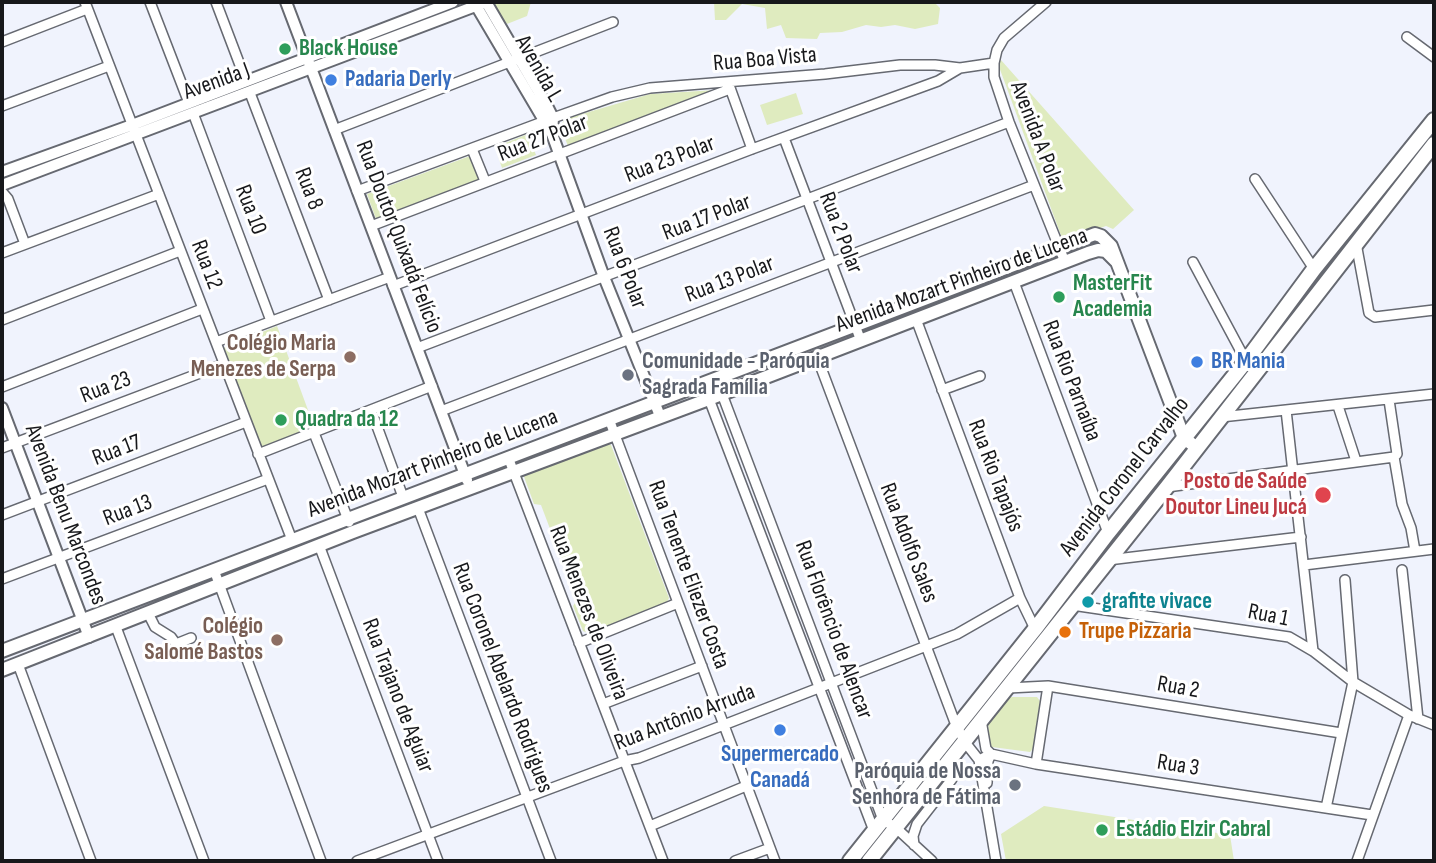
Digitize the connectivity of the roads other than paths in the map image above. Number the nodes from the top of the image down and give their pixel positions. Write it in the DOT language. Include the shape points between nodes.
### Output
graph roads {
  1 [pos="150,2"];
  2 [pos="216,2"];
  3 [pos="286,2"];
  4 [pos="453,2"];
  5 [pos="1046,2"];
  6 [pos="481,3"];
  7 [pos="86,5"];
  8 [pos="613,22"];
  9 [pos="1407,37"];
  10 [pos="2,42"];
  11 [pos="1434,57"];
  12 [pos="514,61"];
  13 [pos="994,63"];
  14 [pos="309,64"];
  15 [pos="109,66"];
  16 [pos="960,68"];
  17 [pos="729,86"];
  18 [pos="248,87"];
  19 [pos="2,107"];
  20 [pos="191,108"];
  21 [pos="548,119"];
  22 [pos="1434,120"];
  23 [pos="1009,122"];
  24 [pos="134,130"];
  25 [pos="334,130"];
  26 [pos="784,138"];
  27 [pos="1434,144"];
  28 [pos="472,149"];
  29 [pos="752,149"];
  30 [pos="558,153"];
  31 [pos="2,172"];
  32 [pos="1255,179"];
  33 [pos="485,181"];
  34 [pos="1034,184"];
  35 [pos="2,185"];
  36 [pos="358,191"];
  37 [pos="2,192"];
  38 [pos="159,194"];
  39 [pos="807,201"];
  40 [pos="581,216"];
  41 [pos="371,226"];
  42 [pos="1356,243"];
  43 [pos="25,244"];
  44 [pos="1059,247"];
  45 [pos="180,251"];
  46 [pos="2,253"];
  47 [pos="1065,262"];
  48 [pos="1193,262"];
  49 [pos="830,263"];
  50 [pos="1118,263"];
  51 [pos="1314,269"];
  52 [pos="604,277"];
  53 [pos="392,281"];
  54 [pos="1014,282"];
  55 [pos="329,300"];
  56 [pos="202,309"];
  57 [pos="1434,310"];
  58 [pos="2,320"];
  59 [pos="916,320"];
  60 [pos="271,321"];
  61 [pos="855,324"];
  62 [pos="628,339"];
  63 [pos="861,341"];
  64 [pos="216,342"];
  65 [pos="417,348"];
  66 [pos="817,357"];
  67 [pos="224,364"];
  68 [pos="1251,366"];
  69 [pos="980,376"];
  70 [pos="432,386"];
  71 [pos="2,387"];
  72 [pos="942,390"];
  73 [pos="722,394"];
  74 [pos="1434,394"];
  75 [pos="709,399"];
  76 [pos="1389,400"];
  77 [pos="653,401"];
  78 [pos="1338,406"];
  79 [pos="2,408"];
  80 [pos="371,410"];
  81 [pos="1286,410"];
  82 [pos="441,411"];
  83 [pos="660,416"];
  84 [pos="1220,417"];
  85 [pos="609,419"];
  86 [pos="246,422"];
  87 [pos="314,433"];
  88 [pos="615,434"];
  89 [pos="1184,438"];
  90 [pos="15,443"];
  91 [pos="2,448"];
  92 [pos="1196,448"];
  93 [pos="258,454"];
  94 [pos="508,457"];
  95 [pos="1394,457"];
  96 [pos="1356,461"];
  97 [pos="1292,472"];
  98 [pos="514,473"];
  99 [pos="465,474"];
  100 [pos="268,479"];
  101 [pos="1167,487"];
  102 [pos="470,488"];
  103 [pos="403,497"];
  104 [pos="37,502"];
  105 [pos="418,508"];
  106 [pos="2,516"];
  107 [pos="348,518"];
  108 [pos="353,532"];
  109 [pos="1108,533"];
  110 [pos="1301,537"];
  111 [pos="292,540"];
  112 [pos="319,545"];
  113 [pos="1434,549"];
  114 [pos="1415,551"];
  115 [pos="58,557"];
  116 [pos="1108,560"];
  117 [pos="1304,565"];
  118 [pos="1402,569"];
  119 [pos="214,570"];
  120 [pos="2,579"];
  121 [pos="1345,580"];
  122 [pos="219,584"];
  123 [pos="1020,598"];
  124 [pos="678,603"];
  125 [pos="1072,605"];
  126 [pos="148,613"];
  127 [pos="83,620"];
  128 [pos="116,627"];
  129 [pos="1035,629"];
  130 [pos="89,637"];
  131 [pos="191,638"];
  132 [pos="579,643"];
  133 [pos="1042,644"];
  134 [pos="927,645"];
  135 [pos="2,650"];
  136 [pos="1313,651"];
  137 [pos="18,664"];
  138 [pos="702,666"];
  139 [pos="2,670"];
  140 [pos="1353,682"];
  141 [pos="831,683"];
  142 [pos="1048,686"];
  143 [pos="820,688"];
  144 [pos="1007,688"];
  145 [pos="603,704"];
  146 [pos="1414,717"];
  147 [pos="981,720"];
  148 [pos="723,724"];
  149 [pos="1434,725"];
  150 [pos="957,727"];
  151 [pos="1341,733"];
  152 [pos="964,741"];
  153 [pos="991,754"];
  154 [pos="953,755"];
  155 [pos="979,760"];
  156 [pos="624,761"];
  157 [pos="1036,764"];
  158 [pos="746,786"];
  159 [pos="985,792"];
  160 [pos="527,798"];
  161 [pos="1326,808"];
  162 [pos="1373,815"];
  163 [pos="649,826"];
  164 [pos="884,826"];
  165 [pos="428,834"];
  166 [pos="914,845"];
  167 [pos="770,848"];
  168 [pos="91,861"];
  169 [pos="204,861"];
  170 [pos="321,861"];
  171 [pos="357,861"];
  172 [pos="438,861"];
  173 [pos="551,861"];
  174 [pos="663,861"];
  175 [pos="735,861"];
  176 [pos="775,861"];
  177 [pos="850,861"];
  178 [pos="869,861"];
  179 [pos="932,861"];
  180 [pos="996,861"];
  181 [pos="1357,861"];
  1 -- 20 [label="street, Rua 10"];
  2 -- 18 [label="street, Rua 8"];
  3 -- 14 [label="street, Rua Doutor Quixadá Felício"];
  4 -- 14 [label="street, Avenida J"];
  5 -- 13 [label="street, Avenida A Polar" via="1004,38"];
  6 -- 12 [label="street, Avenida L"];
  6 -- 14 [label="street, Avenida J"];
  7 -- 10 [label="street"];
  7 -- 15 [label="street, Rua 12"];
  8 -- 12 [label="street"];
  9 -- 11 [label="street"];
  12 -- 21 [label="street, Avenida L"];
  12 -- 25 [label="street"];
  13 -- 16 [label="street, Rua Boa Vista"];
  13 -- 23 [label="street, Avenida A Polar" via="996,86"];
  14 -- 18 [label="street, Avenida J"];
  14 -- 25 [label="street, Rua Doutor Quixadá Felício"];
  15 -- 19 [label="street"];
  15 -- 24 [label="street, Rua 12"];
  16 -- 17 [label="street, Rua Boa Vista" via="900,65"];
  16 -- 26 [label="street, Rua 23 Polar" via="939,81"];
  17 -- 21 [label="street, Rua Boa Vista" via="650,88"];
  17 -- 29 [label="street"];
  17 -- 30 [label="street, Rua 27 Polar"];
  18 -- 20 [label="street, Avenida J"];
  18 -- 55 [label="street, Rua 8"];
  20 -- 24 [label="street, Avenida J"];
  20 -- 60 [label="street, Rua 10"];
  21 -- 28 [label="street, Rua Boa Vista"];
  21 -- 30 [label="street, Rua 6 Polar"];
  22 -- 51 [label="main road, Avenida Coronel Carvalho"];
  23 -- 34 [label="street, Avenida A Polar"];
  23 -- 39 [label="street, Rua 17 Polar"];
  24 -- 31 [label="street, Avenida J"];
  24 -- 35 [label="street, Avenida J"];
  24 -- 38 [label="street, Rua 12"];
  25 -- 36 [label="street, Rua Doutor Quixadá Felício"];
  26 -- 29 [label="street, Rua 23 Polar"];
  26 -- 39 [label="street, Rua 2 Polar"];
  27 -- 42 [label="main road, Avenida Coronel Carvalho"];
  28 -- 33 [label="street"];
  28 -- 36 [label="street, Rua Boa Vista"];
  29 -- 40 [label="street, Rua 23 Polar"];
  30 -- 33 [label="street, Rua 27 Polar"];
  30 -- 40 [label="street, Rua 6 Polar"];
  32 -- 51 [label="street"];
  33 -- 41 [label="street, Rua 27 Polar"];
  34 -- 44 [label="street, Avenida A Polar"];
  34 -- 49 [label="street, Rua 13 Polar"];
  36 -- 41 [label="street, Rua Doutor Quixadá Felício"];
  37 -- 43 [label="street"];
  38 -- 43 [label="street"];
  38 -- 45 [label="street, Rua 12"];
  39 -- 49 [label="street, Rua 2 Polar"];
  39 -- 52 [label="street, Rua 17 Polar"];
  40 -- 52 [label="street, Rua 6 Polar"];
  40 -- 53 [label="street, Rua 23 Polar"];
  41 -- 53 [label="street, Rua Doutor Quixadá Felício"];
  42 -- 57 [label="street" via="1369,313 1375,317"];
  42 -- 68 [label="main road, Avenida Coronel Carvalho"];
  43 -- 46 [label="street"];
  44 -- 47 [label="street, Avenida A Polar"];
  44 -- 50 [label="main road, Avenida Mozart Pinheiro de Lucena" via="1095,234 1111,246"];
  44 -- 61 [label="main road, Avenida Mozart Pinheiro de Lucena"];
  45 -- 56 [label="street, Rua 12"];
  45 -- 58 [label="street"];
  47 -- 50 [label="main road, Avenida Mozart Pinheiro de Lucena" via="1098,250 1106,251"];
  47 -- 54 [label="main road, Avenida Mozart Pinheiro de Lucena"];
  48 -- 68 [label="street"];
  49 -- 61 [label="street, Rua 2 Polar"];
  49 -- 62 [label="street, Rua 13 Polar"];
  50 -- 89 [label="main road"];
  51 -- 68 [label="main road, Avenida Coronel Carvalho"];
  52 -- 62 [label="street, Rua 6 Polar"];
  52 -- 65 [label="street, Rua 17 Polar"];
  53 -- 55 [label="street, Rua 23 Polar"];
  53 -- 65 [label="street, Rua Doutor Quixadá Felício"];
  54 -- 59 [label="main road, Avenida Mozart Pinheiro de Lucena"];
  54 -- 109 [label="street, Rua Rio Parnaíba"];
  55 -- 60 [label="street, Rua 23 Polar"];
  56 -- 64 [label="street, Rua 12"];
  56 -- 71 [label="street"];
  59 -- 63 [label="main road, Avenida Mozart Pinheiro de Lucena"];
  59 -- 72 [label="street, Rua Rio Tapajós"];
  60 -- 64 [label="street, Rua 23 Polar"];
  61 -- 63 [label="street, Rua 2 Polar"];
  61 -- 77 [label="main road, Avenida Mozart Pinheiro de Lucena"];
  62 -- 77 [label="street, Rua 6 Polar"];
  62 -- 82 [label="street, Rua 13 Polar"];
  63 -- 66 [label="main road, Avenida Mozart Pinheiro de Lucena"];
  64 -- 67 [label="street, Rua 12"];
  65 -- 70 [label="street, Rua Doutor Quixadá Felício"];
  66 -- 73 [label="main road, Avenida Mozart Pinheiro de Lucena"];
  66 -- 134 [label="street, Rua Adolfo Sales"];
  67 -- 86 [label="street, Rua 12"];
  67 -- 90 [label="street, Rua 23"];
  68 -- 84 [label="main road, Avenida Coronel Carvalho"];
  68 -- 89 [label="main road, Avenida Coronel Carvalho"];
  69 -- 72 [label="street"];
  70 -- 80 [label="street"];
  70 -- 82 [label="street, Rua Doutor Quixadá Felício"];
  72 -- 123 [label="street, Rua Rio Tapajós"];
  73 -- 75 [label="main road, Avenida Mozart Pinheiro de Lucena"];
  73 -- 141 [label="street, Rua Florêncio de Alencar"];
  74 -- 76 [label="street"];
  75 -- 83 [label="main road, Avenida Mozart Pinheiro de Lucena"];
  75 -- 143 [label="street, Rua Florêncio de Alencar"];
  76 -- 78 [label="street"];
  76 -- 95 [label="street"];
  77 -- 83 [label="street, Rua 6 Polar"];
  77 -- 85 [label="main road, Avenida Mozart Pinheiro de Lucena"];
  78 -- 81 [label="street"];
  78 -- 96 [label="street"];
  79 -- 90 [label="street, Avenida Benu Marcondes"];
  80 -- 87 [label="street"];
  80 -- 103 [label="street"];
  81 -- 84 [label="street"];
  81 -- 97 [label="street"];
  82 -- 99 [label="street, Rua Doutor Quixadá Felício"];
  83 -- 88 [label="main road, Avenida Mozart Pinheiro de Lucena"];
  84 -- 92 [label="main road, Avenida Coronel Carvalho"];
  85 -- 88 [label="street, Rua Tenente Eliezer Costa"];
  85 -- 94 [label="main road, Avenida Mozart Pinheiro de Lucena"];
  86 -- 93 [label="street, Rua 12"];
  86 -- 104 [label="street, Rua 17"];
  87 -- 93 [label="street"];
  87 -- 107 [label="street"];
  88 -- 98 [label="main road, Avenida Mozart Pinheiro de Lucena"];
  88 -- 124 [label="street, Rua Tenente Eliezer Costa"];
  89 -- 92 [label="main road"];
  89 -- 109 [label="main road, Avenida Coronel Carvalho"];
  90 -- 91 [label="street, Rua 23"];
  90 -- 104 [label="street, Avenida Benu Marcondes"];
  92 -- 101 [label="main road, Avenida Coronel Carvalho"];
  93 -- 100 [label="street, Rua 12"];
  94 -- 98 [label="street, Rua Menezes de Oliveira"];
  94 -- 99 [label="main road, Avenida Mozart Pinheiro de Lucena"];
  95 -- 96 [label="street"];
  95 -- 114 [label="street"];
  96 -- 97 [label="street"];
  97 -- 101 [label="street"];
  97 -- 110 [label="street"];
  98 -- 102 [label="main road, Avenida Mozart Pinheiro de Lucena"];
  98 -- 132 [label="street, Rua Menezes de Oliveira"];
  99 -- 102 [label="street, Rua Doutor Quixadá Felício"];
  99 -- 103 [label="main road, Avenida Mozart Pinheiro de Lucena"];
  100 -- 111 [label="street, Rua 12"];
  100 -- 115 [label="street, Rua 13"];
  101 -- 116 [label="main road, Avenida Coronel Carvalho"];
  102 -- 105 [label="main road, Avenida Mozart Pinheiro de Lucena"];
  103 -- 107 [label="main road, Avenida Mozart Pinheiro de Lucena"];
  104 -- 106 [label="street, Rua 17"];
  104 -- 115 [label="street, Avenida Benu Marcondes"];
  105 -- 108 [label="main road, Avenida Mozart Pinheiro de Lucena"];
  105 -- 160 [label="street, Rua Coronel Abelardo Rodrigues"];
  107 -- 108 [label="street"];
  107 -- 111 [label="main road, Avenida Mozart Pinheiro de Lucena"];
  108 -- 112 [label="main road, Avenida Mozart Pinheiro de Lucena"];
  109 -- 129 [label="main road, Avenida Coronel Carvalho"];
  110 -- 116 [label="street"];
  110 -- 117 [label="street"];
  111 -- 119 [label="main road, Avenida Mozart Pinheiro de Lucena"];
  112 -- 122 [label="main road, Avenida Mozart Pinheiro de Lucena"];
  112 -- 165 [label="street, Rua Trajano de Aguiar"];
  113 -- 114 [label="street"];
  114 -- 117 [label="street"];
  115 -- 120 [label="street, Rua 13"];
  115 -- 127 [label="street, Avenida Benu Marcondes"];
  116 -- 125 [label="main road, Avenida Coronel Carvalho"];
  117 -- 136 [label="street"];
  118 -- 146 [label="street"];
  119 -- 122 [label="street"];
  119 -- 127 [label="main road, Avenida Mozart Pinheiro de Lucena"];
  121 -- 140 [label="street"];
  122 -- 126 [label="main road, Avenida Mozart Pinheiro de Lucena"];
  122 -- 170 [label="street"];
  123 -- 129 [label="street, Rua Rio Tapajós"];
  123 -- 134 [label="street, Rua Antônio Arruda" via="957,634"];
  124 -- 132 [label="street"];
  124 -- 138 [label="street, Rua Tenente Eliezer Costa"];
  125 -- 133 [label="main road, Avenida Coronel Carvalho"];
  125 -- 136 [label="street, Rua 1" via="1289,637"];
  126 -- 128 [label="main road, Avenida Mozart Pinheiro de Lucena"];
  126 -- 131 [label="street" via="155,627 176,644"];
  127 -- 130 [label="street, Avenida Benu Marcondes"];
  127 -- 135 [label="main road, Avenida Mozart Pinheiro de Lucena"];
  128 -- 130 [label="main road, Avenida Mozart Pinheiro de Lucena"];
  128 -- 169 [label="street"];
  129 -- 133 [label="street, Rua Rio Tapajós"];
  129 -- 150 [label="main road, Avenida Coronel Carvalho"];
  130 -- 137 [label="main road, Avenida Mozart Pinheiro de Lucena"];
  132 -- 145 [label="street, Rua Menezes de Oliveira"];
  133 -- 144 [label="main road, Avenida Coronel Carvalho"];
  134 -- 141 [label="street, Rua Antônio Arruda"];
  134 -- 150 [label="street, Rua Adolfo Sales"];
  136 -- 140 [label="street, Rua 1"];
  137 -- 139 [label="main road, Avenida Mozart Pinheiro de Lucena"];
  137 -- 168 [label="street"];
  138 -- 145 [label="street"];
  138 -- 148 [label="street, Rua Tenente Eliezer Costa"];
  140 -- 146 [label="street, Rua 1"];
  140 -- 151 [label="street"];
  141 -- 143 [label="street, Rua Antônio Arruda"];
  141 -- 164 [label="street, Rua Florêncio de Alencar"];
  142 -- 144 [label="street, Rua 2"];
  142 -- 151 [label="street, Rua 2"];
  142 -- 157 [label="street"];
  143 -- 148 [label="street, Rua Antônio Arruda"];
  143 -- 164 [label="street, Rua Florêncio de Alencar"];
  144 -- 147 [label="main road, Avenida Coronel Carvalho"];
  145 -- 156 [label="street, Rua Menezes de Oliveira"];
  146 -- 149 [label="street, Rua 1"];
  146 -- 162 [label="street"];
  147 -- 152 [label="main road, Avenida Coronel Carvalho"];
  147 -- 153 [label="street"];
  148 -- 156 [label="street, Rua Antônio Arruda"];
  148 -- 158 [label="street, Rua Tenente Eliezer Costa"];
  150 -- 152 [label="street, Rua Adolfo Sales"];
  150 -- 164 [label="main road, Avenida Coronel Carvalho"];
  151 -- 161 [label="street"];
  152 -- 154 [label="main road, Avenida Coronel Carvalho"];
  152 -- 155 [label="street, Rua Adolfo Sales"];
  153 -- 155 [label="street"];
  153 -- 157 [label="street, Rua 3"];
  153 -- 159 [label="street"];
  154 -- 164 [label="main road, Avenida Coronel Carvalho"];
  154 -- 166 [label="street, Avenida Coronel Carvalho" via="952,779 917,824"];
  155 -- 159 [label="street"];
  156 -- 160 [label="street, Rua Antônio Arruda"];
  156 -- 163 [label="street, Rua Menezes de Oliveira"];
  157 -- 161 [label="street, Rua 3"];
  158 -- 163 [label="street"];
  158 -- 167 [label="street, Rua Tenente Eliezer Costa"];
  159 -- 180 [label="street"];
  160 -- 165 [label="street, Rua Antônio Arruda"];
  160 -- 173 [label="street, Rua Coronel Abelardo Rodrigues"];
  161 -- 162 [label="street, Rua 3"];
  162 -- 181 [label="street"];
  163 -- 174 [label="street, Rua Menezes de Oliveira"];
  164 -- 166 [label="street, Rua Florêncio de Alencar"];
  164 -- 177 [label="main road, Avenida Coronel Carvalho"];
  164 -- 178 [label="main road, Avenida Coronel Carvalho"];
  165 -- 171 [label="street, Rua Antônio Arruda"];
  165 -- 172 [label="street, Rua Trajano de Aguiar"];
  166 -- 179 [label="street, Rua Florêncio de Alencar"];
  167 -- 175 [label="street"];
  167 -- 176 [label="street, Rua Tenente Eliezer Costa"];
}
